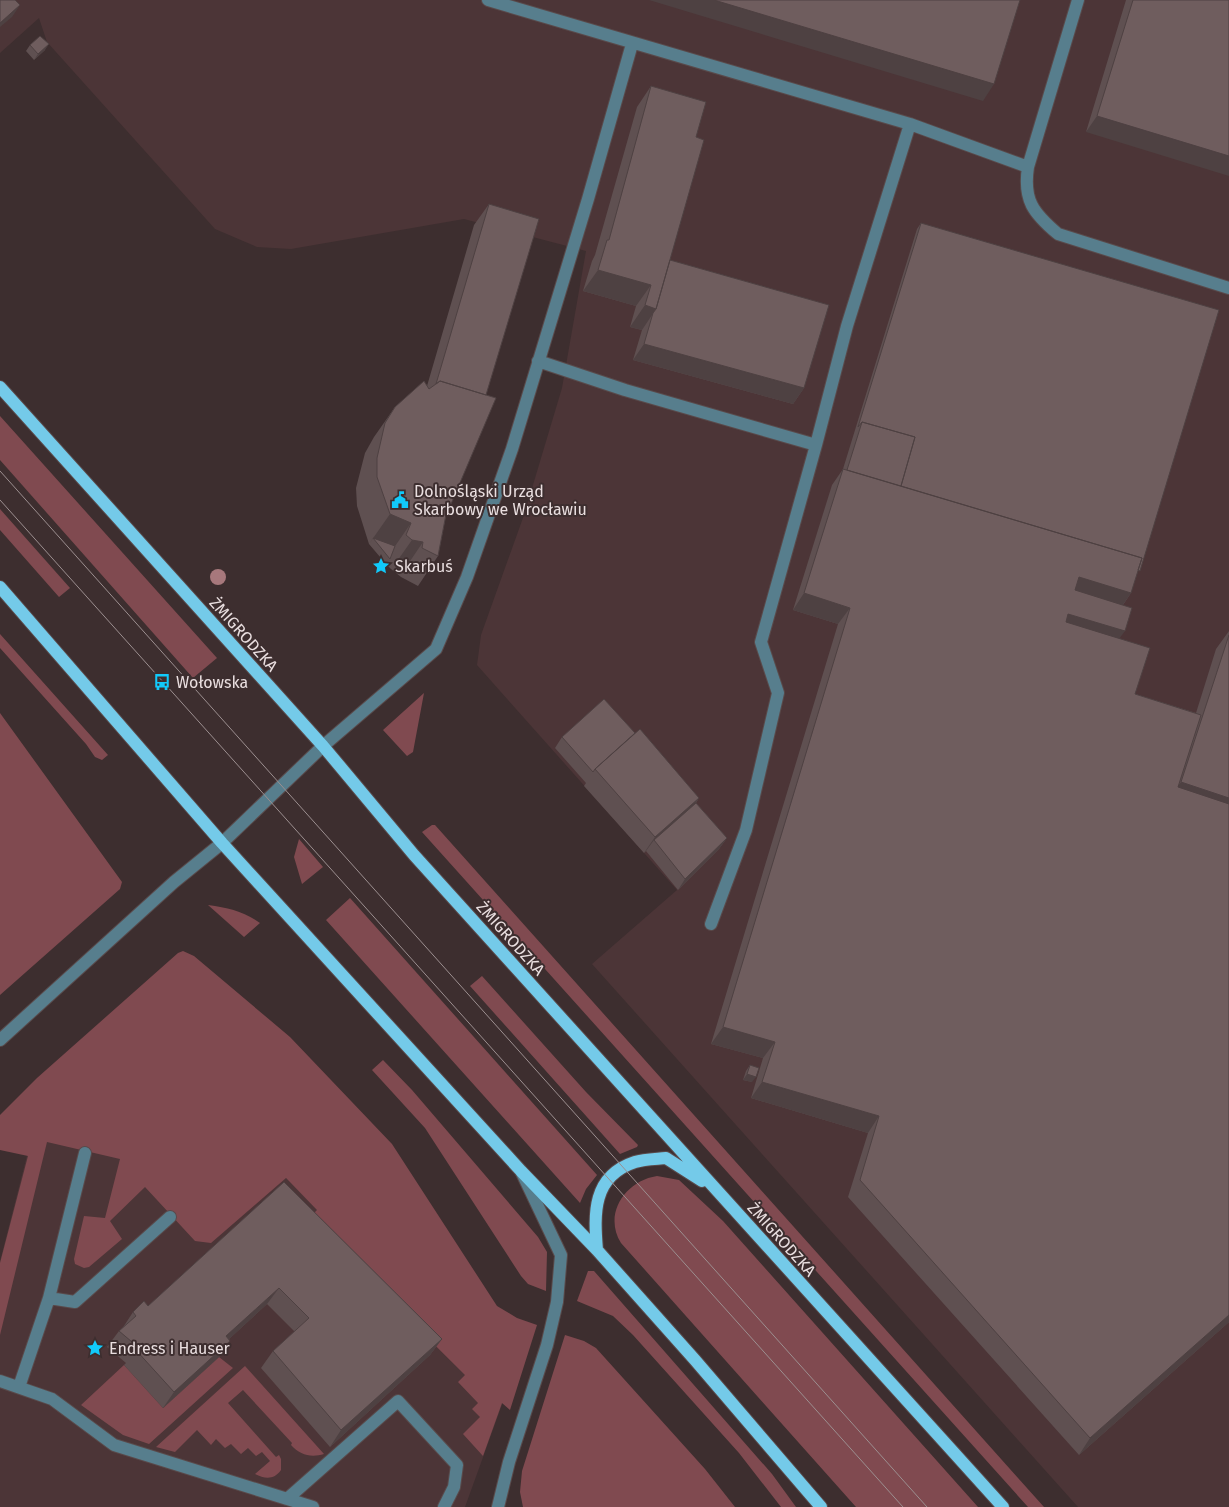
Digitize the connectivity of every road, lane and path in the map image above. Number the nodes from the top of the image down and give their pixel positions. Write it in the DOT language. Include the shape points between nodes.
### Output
graph roads {
  1 [pos="488,0"];
  2 [pos="1078,0"];
  3 [pos="632,44"];
  4 [pos="910,124"];
  5 [pos="1028,167"];
  6 [pos="1229,288"];
  7 [pos="538,361"];
  8 [pos="0,387"];
  9 [pos="816,445"];
  10 [pos="0,587"];
  11 [pos="324,746"];
  12 [pos="222,843"];
  13 [pos="711,924"];
  14 [pos="0,1040"];
  15 [pos="85,1153"];
  16 [pos="520,1171"];
  17 [pos="715,1188"];
  18 [pos="170,1217"];
  19 [pos="597,1250"];
  20 [pos="49,1298"];
  21 [pos="0,1382"];
  22 [pos="19,1387"];
  23 [pos="287,1499"];
  24 [pos="313,1507"];
  25 [pos="444,1507"];
  26 [pos="498,1507"];
  27 [pos="821,1507"];
  28 [pos="1003,1507"];
  1 -- 3 [label="street"];
  2 -- 5 [label="street"];
  3 -- 4 [label="street"];
  3 -- 7 [label="street"];
  4 -- 5 [label="street"];
  4 -- 9 [label="street" via="847,326"];
  5 -- 6 [label="street" via="1025,187 1030,203 1040,220 1058,234"];
  7 -- 9 [label="street" via="625,390"];
  7 -- 11 [label="street" via="471,568 436,648"];
  8 -- 11 [label="main road, ŻMIGRODZKA"];
  9 -- 13 [label="street" via="761,642 778,693 746,830"];
  10 -- 12 [label="main road"];
  11 -- 12 [label="street"];
  11 -- 17 [label="main road, ŻMIGRODZKA" via="414,854"];
  12 -- 14 [label="street" via="174,882"];
  12 -- 16 [label="main road"];
  15 -- 20 [label="street"];
  16 -- 19 [label="main road"];
  16 -- 26 [label="street" via="561,1255 557,1302 547,1345 508,1462"];
  17 -- 19 [label="main road" via="666,1158 635,1162 624,1167 609,1178 594,1213"];
  17 -- 28 [label="main road, ŻMIGRODZKA"];
  18 -- 20 [label="street" via="75,1302"];
  19 -- 27 [label="main road"];
  20 -- 22 [label="street"];
  21 -- 22 [label="street"];
  22 -- 23 [label="street" via="52,1399 114,1445"];
  23 -- 24 [label="street"];
  23 -- 25 [label="street" via="398,1401 457,1465 454,1487"];
}
